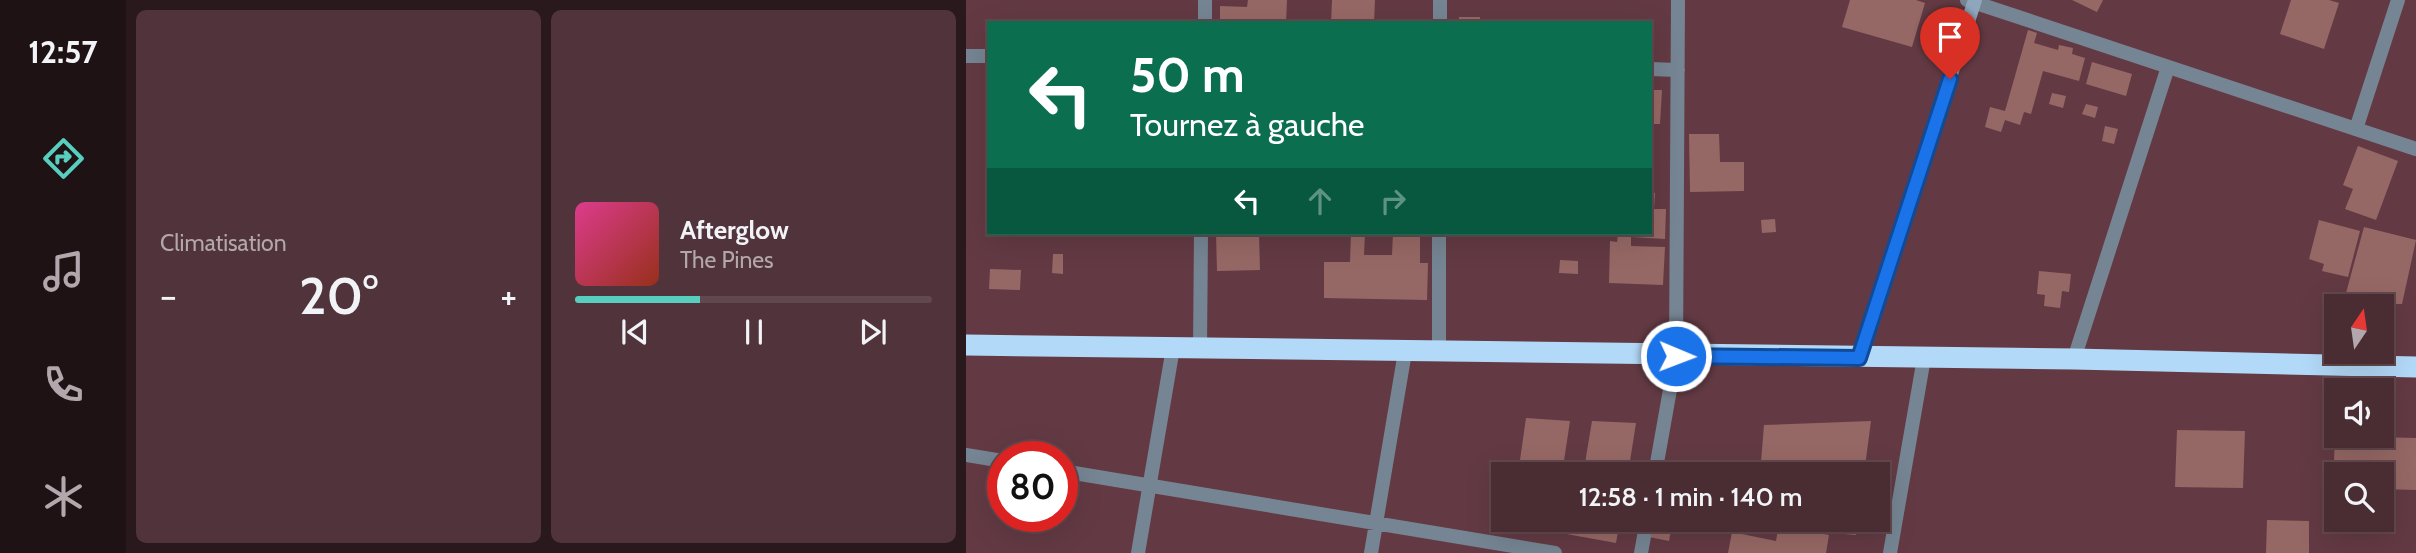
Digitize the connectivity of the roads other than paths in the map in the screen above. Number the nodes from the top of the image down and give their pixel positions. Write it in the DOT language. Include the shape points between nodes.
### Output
graph roads {
  1 [pos="1205,0"];
  2 [pos="1440,0"];
  3 [pos="1678,0"];
  4 [pos="2398,0"];
  5 [pos="1972,1"];
  6 [pos="1205,21"];
  7 [pos="1440,21"];
  8 [pos="966,56"];
  9 [pos="987,57"];
  10 [pos="2168,67"];
  11 [pos="1652,69"];
  12 [pos="1678,70"];
  13 [pos="2356,129"];
  14 [pos="2416,149"];
  15 [pos="1201,235"];
  16 [pos="1439,235"];
  17 [pos="966,345"];
  18 [pos="1173,348"];
  19 [pos="1200,348"];
  20 [pos="1405,352"];
  21 [pos="1439,352"];
  22 [pos="1676,356"];
  23 [pos="1859,358"];
  24 [pos="1924,358"];
  25 [pos="2074,359"];
  26 [pos="2416,367"];
  27 [pos="966,455"];
  28 [pos="987,458"];
  29 [pos="1657,462"];
  30 [pos="1078,474"];
  31 [pos="1149,485"];
  32 [pos="1376,523"];
  33 [pos="1645,532"];
  34 [pos="1138,553"];
  35 [pos="1371,553"];
  36 [pos="1555,553"];
  37 [pos="1641,553"];
  38 [pos="1890,553"];
  1 -- 6 [label="street"];
  2 -- 7 [label="street"];
  3 -- 12 [label="street"];
  4 -- 13 [label="street"];
  5 -- 10 [label="street"];
  5 -- 23 [label="street"];
  8 -- 9 [label="street"];
  10 -- 13 [label="street"];
  10 -- 25 [label="street"];
  11 -- 12 [label="street"];
  12 -- 22 [label="street"];
  13 -- 14 [label="street"];
  15 -- 19 [label="street"];
  16 -- 21 [label="street"];
  17 -- 18 [label="highway"];
  18 -- 19 [label="highway"];
  18 -- 31 [label="street"];
  19 -- 20 [label="highway"];
  20 -- 21 [label="highway"];
  20 -- 32 [label="street"];
  21 -- 22 [label="highway"];
  22 -- 23 [label="highway"];
  22 -- 29 [label="street"];
  23 -- 24 [label="highway"];
  24 -- 25 [label="highway"];
  24 -- 38 [label="street"];
  25 -- 26 [label="highway"];
  27 -- 28 [label="street"];
  30 -- 31 [label="street"];
  31 -- 32 [label="street"];
  31 -- 34 [label="street"];
  32 -- 35 [label="street"];
  32 -- 36 [label="street"];
  33 -- 37 [label="street"];
}
